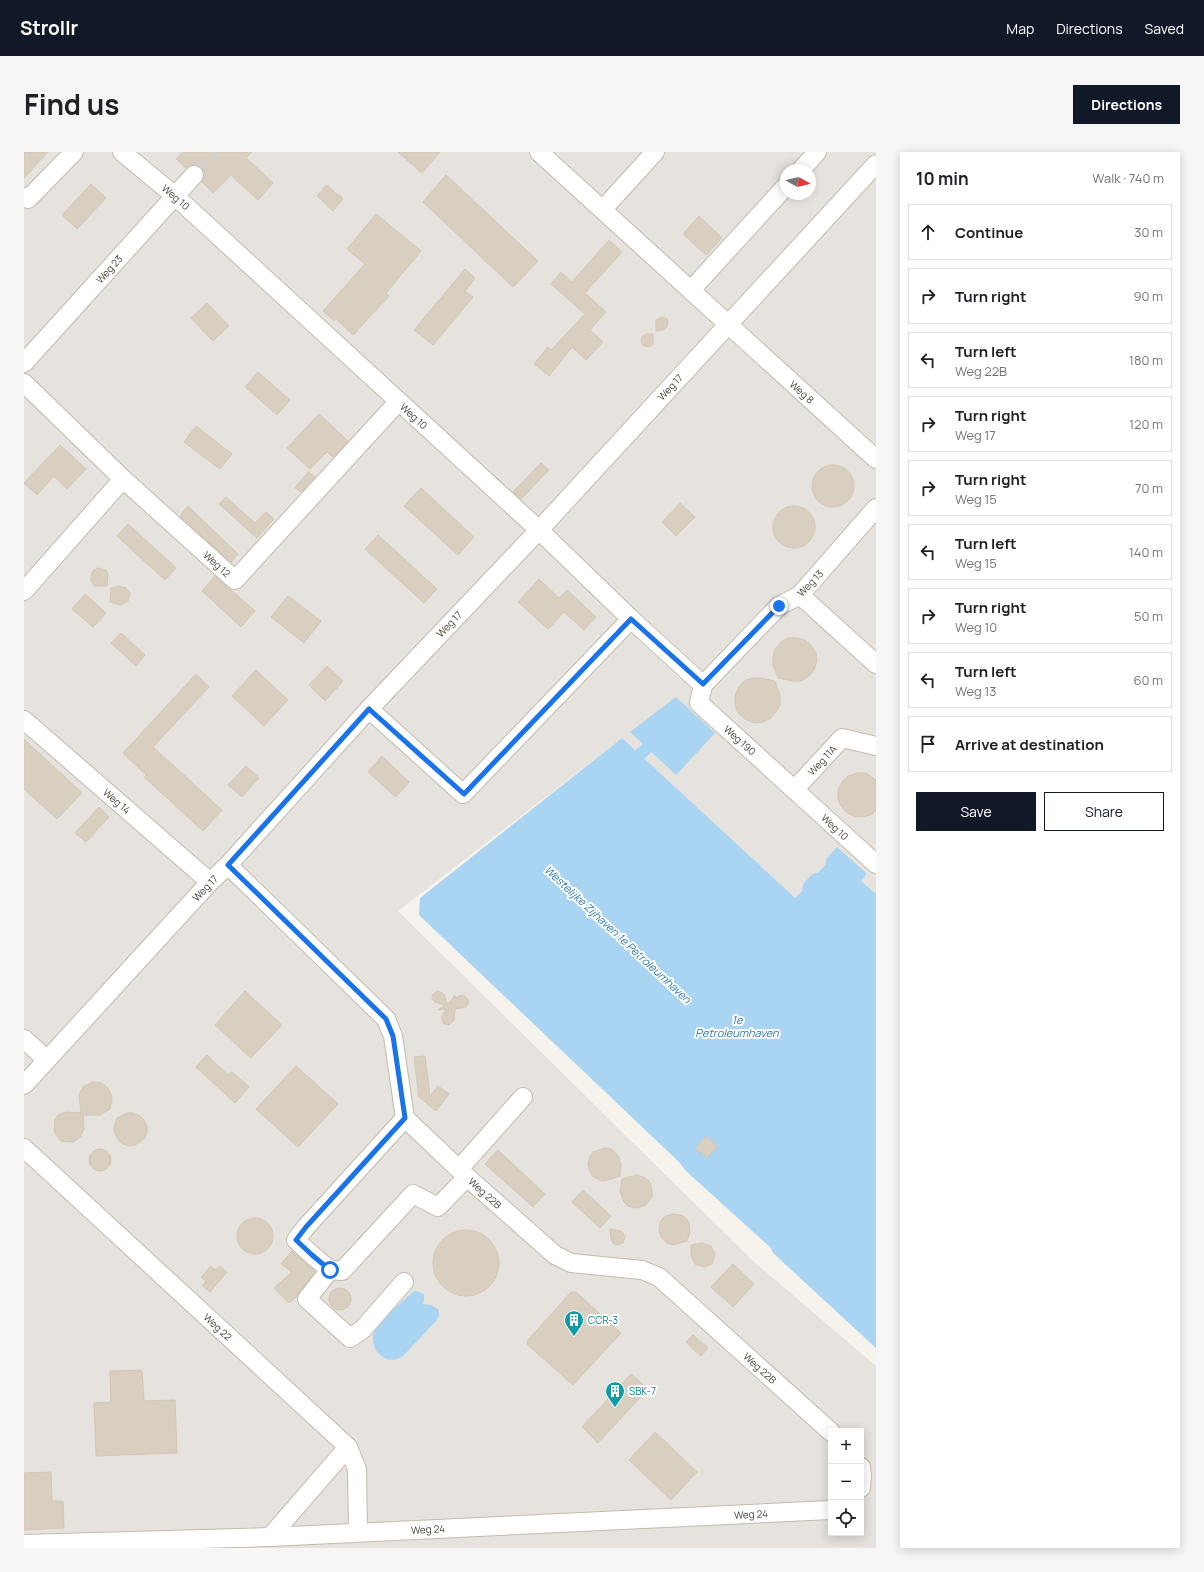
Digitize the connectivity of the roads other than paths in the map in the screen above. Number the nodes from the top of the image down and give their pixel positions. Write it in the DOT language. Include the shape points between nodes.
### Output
graph roads {
  1 [pos="74,152"];
  2 [pos="122,152"];
  3 [pos="539,152"];
  4 [pos="655,152"];
  5 [pos="817,152"];
  6 [pos="806,164"];
  7 [pos="873,172"];
  8 [pos="194,175"];
  9 [pos="780,193"];
  10 [pos="175,196"];
  11 [pos="24,197"];
  12 [pos="603,209"];
  13 [pos="691,290"];
  14 [pos="728,324"];
  15 [pos="24,363"];
  16 [pos="24,383"];
  17 [pos="398,402"];
  18 [pos="876,459"];
  19 [pos="123,479"];
  20 [pos="876,508"];
  21 [pos="539,530"];
  22 [pos="24,591"];
  23 [pos="800,595"];
  24 [pos="631,619"];
  25 [pos="876,664"];
  26 [pos="703,684"];
  27 [pos="369,709"];
  28 [pos="24,720"];
  29 [pos="876,746"];
  30 [pos="795,789"];
  31 [pos="876,864"];
  32 [pos="228,865"];
  33 [pos="210,882"];
  34 [pos="24,1039"];
  35 [pos="47,1060"];
  36 [pos="24,1085"];
  37 [pos="523,1097"];
  38 [pos="405,1118"];
  39 [pos="24,1148"];
  40 [pos="463,1173"];
  41 [pos="330,1270"];
  42 [pos="404,1282"];
  43 [pos="828,1429"];
  44 [pos="348,1447"];
  45 [pos="828,1510"];
  46 [pos="358,1532"];
  47 [pos="270,1537"];
  48 [pos="24,1544"];
  1 -- 11 [label="lane" via="28,200"];
  2 -- 10 [label="lane, Weg 10"];
  3 -- 12 [label="lane, Weg 8"];
  4 -- 12 [label="lane"];
  5 -- 6 [label="lane"];
  7 -- 14 [label="lane, Weg 17"];
  8 -- 10 [label="lane, Weg 23"];
  9 -- 13 [label="lane"];
  10 -- 15 [label="lane, Weg 23"];
  10 -- 17 [label="lane, Weg 10"];
  12 -- 13 [label="lane, Weg 8"];
  13 -- 14 [label="lane, Weg 8"];
  14 -- 18 [label="lane, Weg 8"];
  14 -- 21 [label="lane, Weg 17"];
  16 -- 19 [label="lane, Weg 12"];
  17 -- 19 [label="lane, Weg 12" via="235,580"];
  17 -- 21 [label="lane, Weg 10"];
  19 -- 22 [label="lane"];
  20 -- 23 [label="lane, Weg 13"];
  21 -- 24 [label="lane, Weg 10"];
  21 -- 27 [label="lane, Weg 17"];
  23 -- 25 [label="lane"];
  23 -- 26 [label="lane, Weg 13" via="779,606"];
  24 -- 26 [label="lane, Weg 10"];
  24 -- 27 [label="lane" via="464,794"];
  26 -- 30 [label="lane, Weg 190" via="699,703"];
  27 -- 32 [label="lane, Weg 17"];
  28 -- 33 [label="lane, Weg 14"];
  29 -- 30 [label="lane, Weg 11A" via="842,738"];
  30 -- 31 [label="lane, Weg 10"];
  32 -- 33 [label="lane, Weg 17"];
  32 -- 38 [label="lane" via="386,1019 393,1036"];
  33 -- 35 [label="lane, Weg 17"];
  34 -- 35 [label="lane"];
  35 -- 36 [label="lane, Weg 17"];
  37 -- 40 [label="lane"];
  38 -- 40 [label="lane, Weg 22B"];
  38 -- 41 [label="lane" via="296,1240"];
  39 -- 44 [label="lane, Weg 22"];
  40 -- 41 [label="lane" via="438,1207 413,1194 342,1271"];
  40 -- 43 [label="lane, Weg 22B" via="555,1255 570,1263 642,1270 659,1277"];
  41 -- 42 [label="lane" via="307,1299 350,1338 362,1329"];
  44 -- 46 [label="lane, Weg 22" via="357,1469"];
  44 -- 47 [label="lane"];
  45 -- 46 [label="lane, Weg 24"];
  46 -- 47 [label="lane, Weg 24"];
  47 -- 48 [label="lane, Weg 24"];
}
